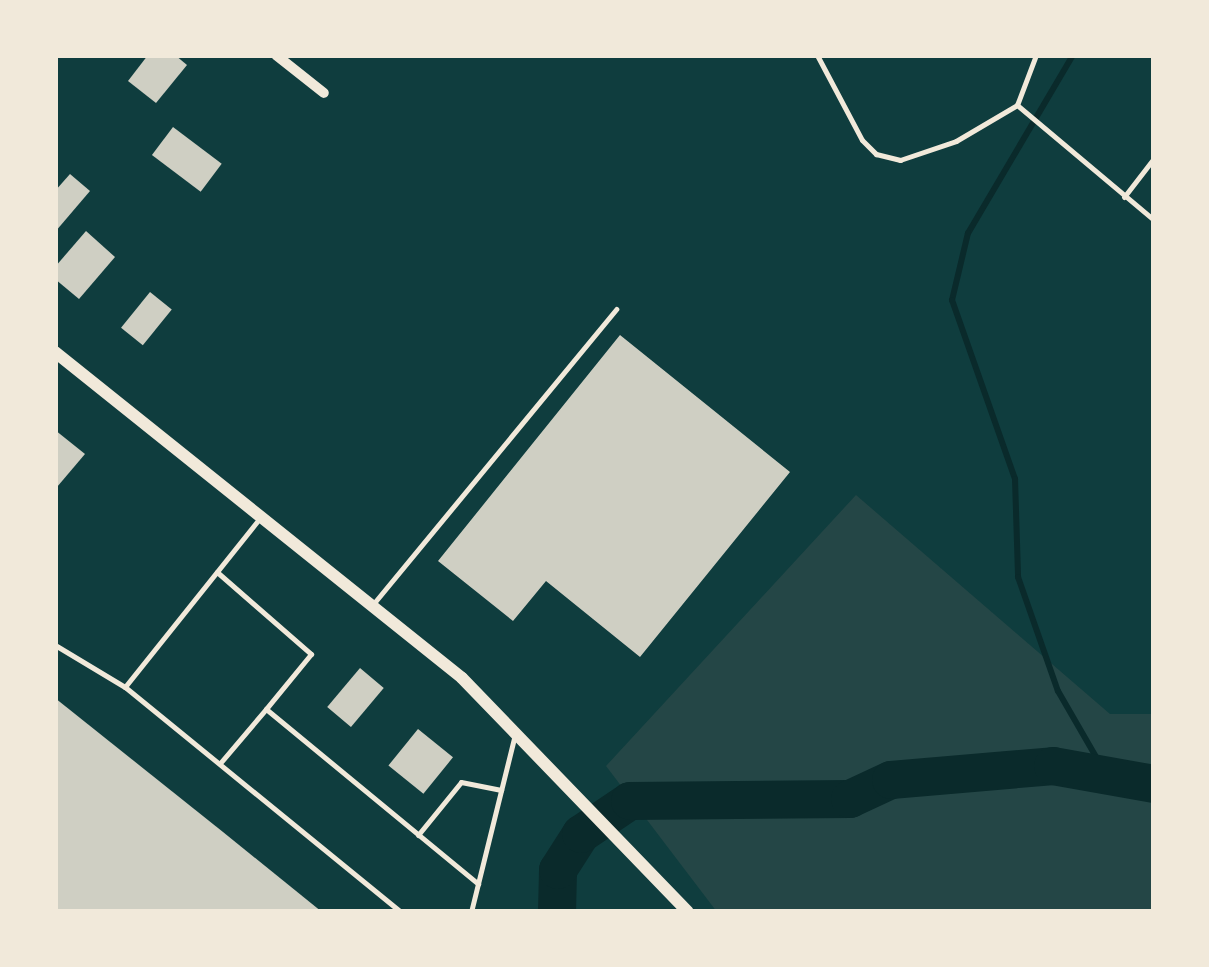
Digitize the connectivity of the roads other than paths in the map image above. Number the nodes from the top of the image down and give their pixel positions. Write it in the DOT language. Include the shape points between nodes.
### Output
graph roads {
  1 [pos="276,55"];
  2 [pos="817,55"];
  3 [pos="1036,55"];
  4 [pos="324,93"];
  5 [pos="1017,105"];
  6 [pos="1154,158"];
  7 [pos="1124,197"];
  8 [pos="1154,220"];
  9 [pos="616,309"];
  10 [pos="55,352"];
  11 [pos="261,517"];
  12 [pos="216,572"];
  13 [pos="372,606"];
  14 [pos="55,644"];
  15 [pos="125,687"];
  16 [pos="266,708"];
  17 [pos="516,731"];
  18 [pos="221,762"];
  19 [pos="501,790"];
  20 [pos="418,834"];
  21 [pos="478,884"];
  22 [pos="400,912"];
  23 [pos="471,912"];
  24 [pos="688,912"];
  1 -- 4 [label="street"];
  2 -- 5 [label="lane" via="876,154 900,160 939,148"];
  3 -- 5 [label="lane"];
  5 -- 7 [label="lane"];
  6 -- 7 [label="lane"];
  7 -- 8 [label="lane"];
  9 -- 13 [label="lane"];
  10 -- 11 [label="street"];
  11 -- 12 [label="lane"];
  11 -- 13 [label="street"];
  12 -- 15 [label="lane"];
  12 -- 16 [label="lane" via="312,654"];
  13 -- 17 [label="street"];
  14 -- 15 [label="lane"];
  15 -- 18 [label="lane"];
  16 -- 18 [label="lane"];
  16 -- 20 [label="lane"];
  17 -- 19 [label="lane"];
  17 -- 24 [label="street"];
  18 -- 22 [label="lane"];
  19 -- 20 [label="lane" via="461,782"];
  19 -- 21 [label="lane"];
  20 -- 21 [label="lane"];
  21 -- 23 [label="lane"];
}
